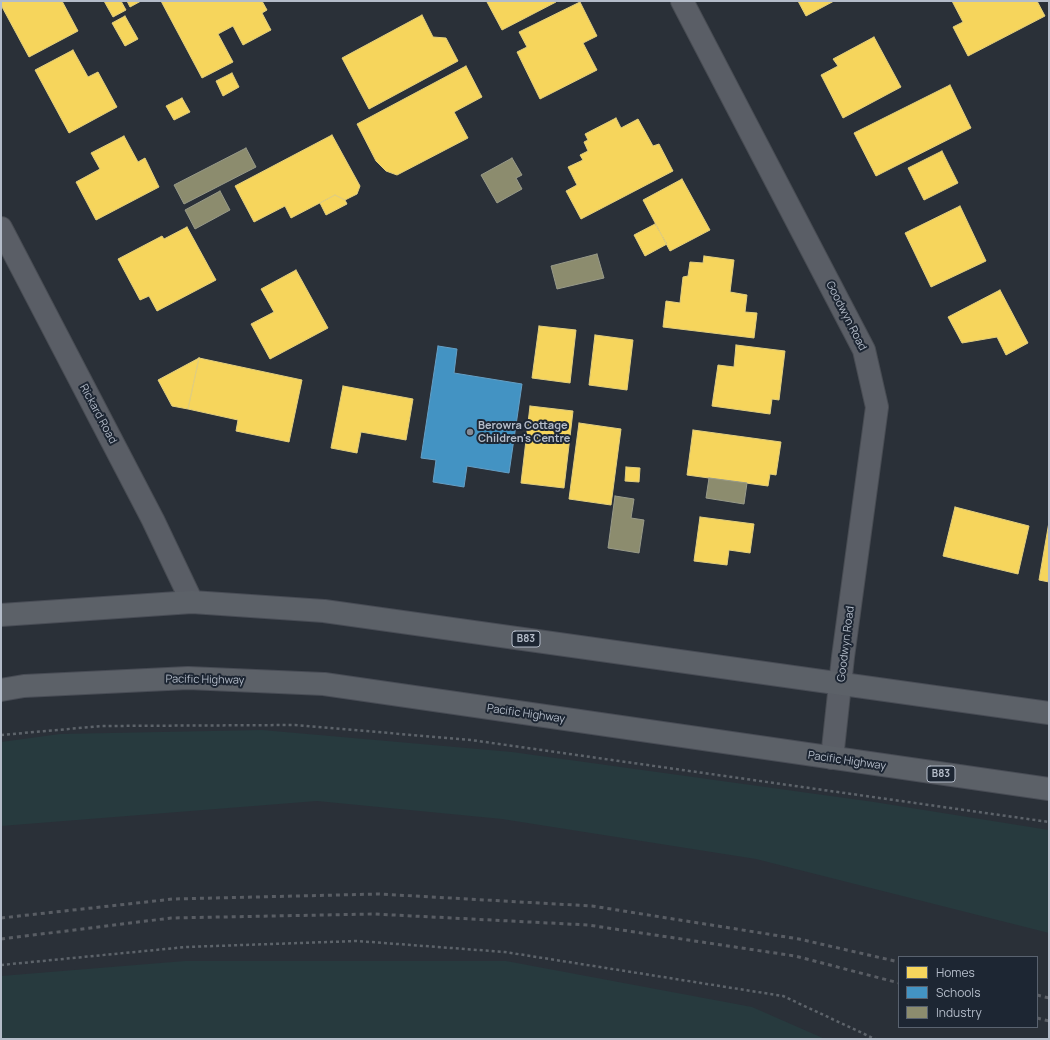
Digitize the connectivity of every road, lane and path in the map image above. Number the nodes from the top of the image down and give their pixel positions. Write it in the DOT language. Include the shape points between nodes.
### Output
graph roads {
  1 [pos="682,1"];
  2 [pos="1,228"];
  3 [pos="192,602"];
  4 [pos="1,615"];
  5 [pos="841,684"];
  6 [pos="1,690"];
  7 [pos="1049,713"];
  8 [pos="1,734"];
  9 [pos="832,758"];
  10 [pos="1049,789"];
  11 [pos="1049,822"];
  12 [pos="1,965"];
  13 [pos="875,1039"];
  1 -- 5 [label="street, Goodwyn Road" via="864,350 877,407"];
  2 -- 3 [label="street, Rickard Road" via="153,520"];
  3 -- 4 [label="main road, B83"];
  3 -- 5 [label="main road, B83" via="324,611"];
  5 -- 7 [label="main road, B83"];
  5 -- 9 [label="street, Goodwyn Road"];
  6 -- 9 [label="main road, Pacific Highway / B83" via="24,686 188,678 324,684"];
  8 -- 11 [label="path" via="102,726 295,725 479,741"];
  9 -- 10 [label="main road, Pacific Highway / B83"];
  12 -- 13 [label="path" via="186,946 357,941 505,952 783,996"];
}
